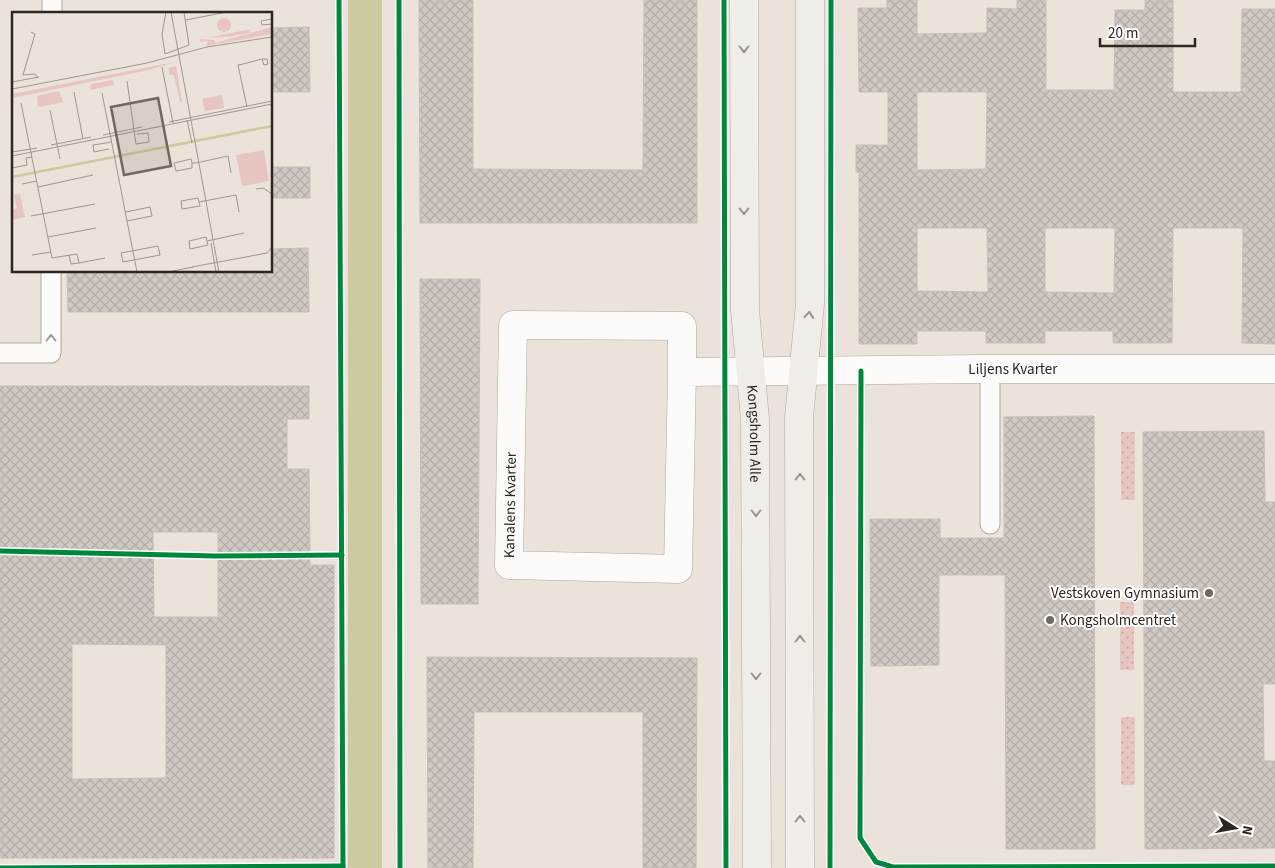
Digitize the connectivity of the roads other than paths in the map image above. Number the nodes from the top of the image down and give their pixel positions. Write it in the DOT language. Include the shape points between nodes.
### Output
graph roads {
  1 [pos="744,0"];
  2 [pos="810,0"];
  3 [pos="51,272"];
  4 [pos="0,353"];
  5 [pos="990,369"];
  6 [pos="1275,369"];
  7 [pos="750,371"];
  8 [pos="804,371"];
  9 [pos="682,372"];
  10 [pos="990,524"];
  11 [pos="756,868"];
  12 [pos="800,868"];
  1 -- 7 [label="street, Kongsholm Alle, one-way" via="745,310"];
  8 -- 2 [label="street, one-way" via="810,304"];
  4 -- 3 [label="lane, one-way" via="51,353"];
  5 -- 6 [label="street, Liljens Kvarter"];
  5 -- 8 [label="street, Liljens Kvarter"];
  5 -- 10 [label="lane"];
  7 -- 8 [label="street, Liljens Kvarter"];
  7 -- 9 [label="street"];
  7 -- 11 [label="street, Kongsholm Alle, one-way" via="755,419"];
  12 -- 8 [label="street, one-way" via="800,417"];
  9 -- 9 [label="street, Kanalens Kvarter" via="682,326 513,325 509,565 678,568"];
}
